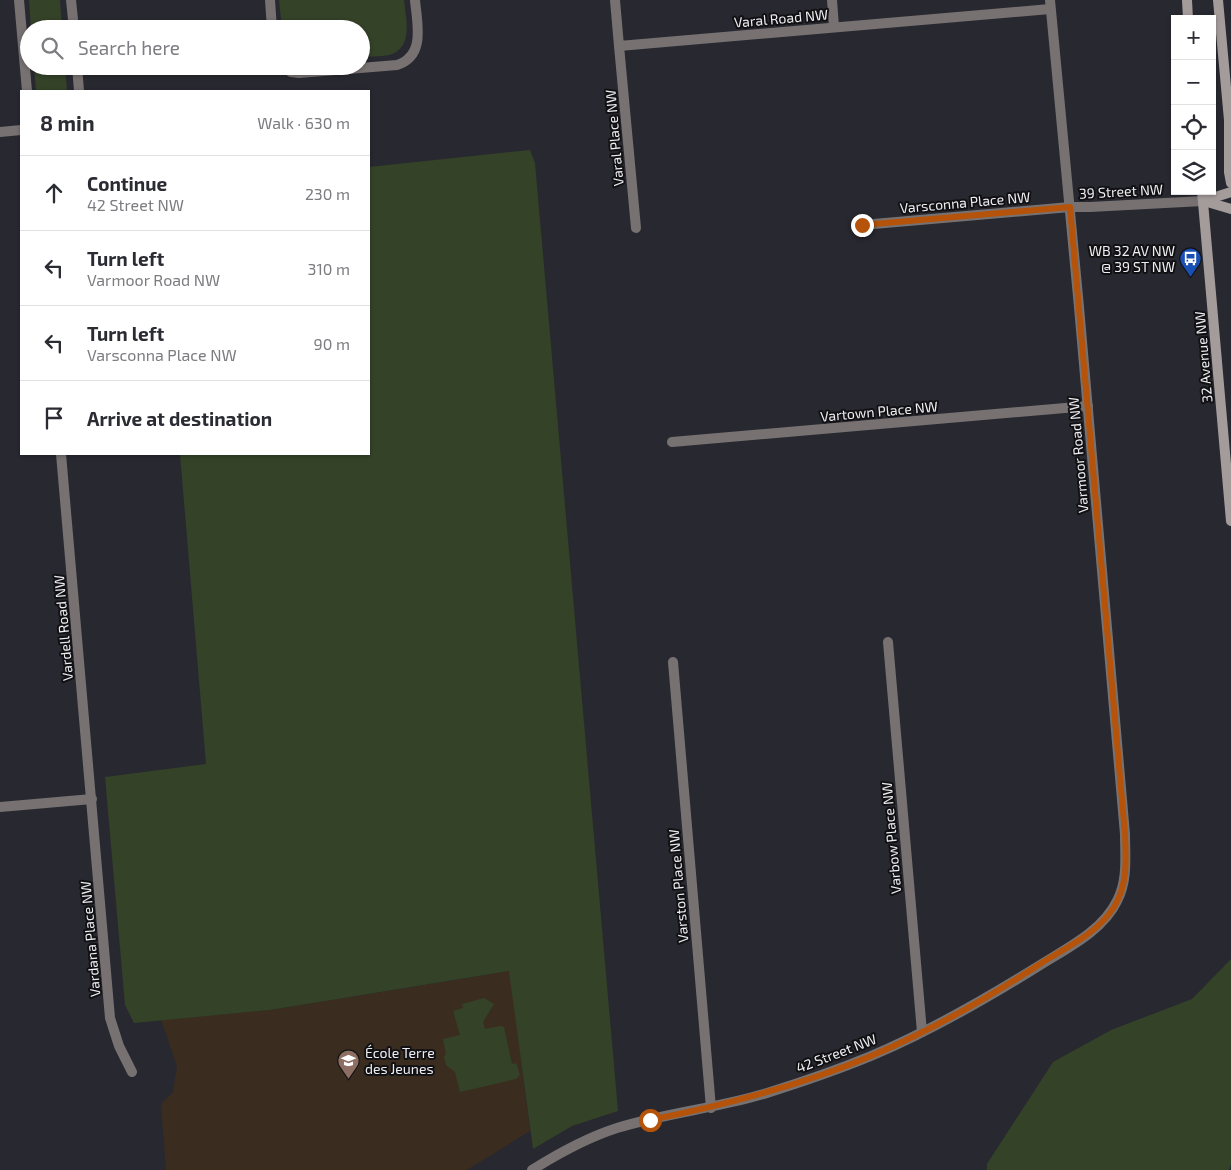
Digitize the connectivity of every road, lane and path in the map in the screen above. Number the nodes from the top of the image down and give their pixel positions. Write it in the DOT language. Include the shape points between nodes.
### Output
graph roads {
  1 [pos="19,0"];
  2 [pos="71,0"];
  3 [pos="270,0"];
  4 [pos="415,0"];
  5 [pos="615,0"];
  6 [pos="832,0"];
  7 [pos="1186,0"];
  8 [pos="1218,0"];
  9 [pos="1050,4"];
  10 [pos="1188,15"];
  11 [pos="21,20"];
  12 [pos="73,20"];
  13 [pos="271,20"];
  14 [pos="834,27"];
  15 [pos="619,46"];
  16 [pos="370,67"];
  17 [pos="26,75"];
  18 [pos="78,75"];
  19 [pos="27,90"];
  20 [pos="79,90"];
  21 [pos="1230,122"];
  22 [pos="20,130"];
  23 [pos="0,132"];
  24 [pos="1231,183"];
  25 [pos="1231,192"];
  26 [pos="1202,196"];
  27 [pos="1070,207"];
  28 [pos="1231,209"];
  29 [pos="862,225"];
  30 [pos="636,228"];
  31 [pos="1088,406"];
  32 [pos="672,442"];
  33 [pos="61,455"];
  34 [pos="1231,521"];
  35 [pos="888,642"];
  36 [pos="673,662"];
  37 [pos="92,799"];
  38 [pos="0,807"];
  39 [pos="1118,899"];
  40 [pos="922,1032"];
  41 [pos="132,1072"];
  42 [pos="711,1108"];
  43 [pos="532,1170"];
  1 -- 11 [label="street"];
  2 -- 12 [label="street"];
  3 -- 13 [label="street"];
  4 -- 16 [label="street" via="418,42 412,55 397,65"];
  5 -- 15 [label="street"];
  6 -- 14 [label="street"];
  7 -- 10 [label="main road"];
  8 -- 21 [label="main road"];
  9 -- 14 [label="street, Varal Road NW"];
  9 -- 27 [label="street, Varmoor Road NW"];
  14 -- 15 [label="street, Varal Road NW"];
  15 -- 30 [label="street, Varal Place NW"];
  17 -- 19 [label="street"];
  18 -- 20 [label="street"];
  21 -- 24 [label="main road"];
  22 -- 23 [label="street"];
  25 -- 26 [label="main road, 39 Street NW"];
  26 -- 27 [label="street, 39 Street NW"];
  26 -- 28 [label="main road, 39 Street NW"];
  26 -- 34 [label="main road, 32 Avenue NW"];
  27 -- 29 [label="street, Varsconna Place NW"];
  27 -- 31 [label="street, Varmoor Road NW"];
  31 -- 32 [label="street, Vartown Place NW"];
  31 -- 39 [label="street, Varmoor Road NW" via="1125,834 1125,878"];
  33 -- 37 [label="street, Vardell Road NW"];
  35 -- 40 [label="street, Varbow Place NW"];
  36 -- 42 [label="street, Varston Place NW"];
  37 -- 38 [label="street"];
  37 -- 41 [label="street, Vardana Place NW" via="110,1018"];
  39 -- 40 [label="street, 42 Street NW" via="1105,919 1089,933 954,1016"];
  40 -- 42 [label="street, 42 Street NW" via="810,1078"];
  42 -- 43 [label="street, 42 Street NW" via="614,1129 560,1153"];
}
